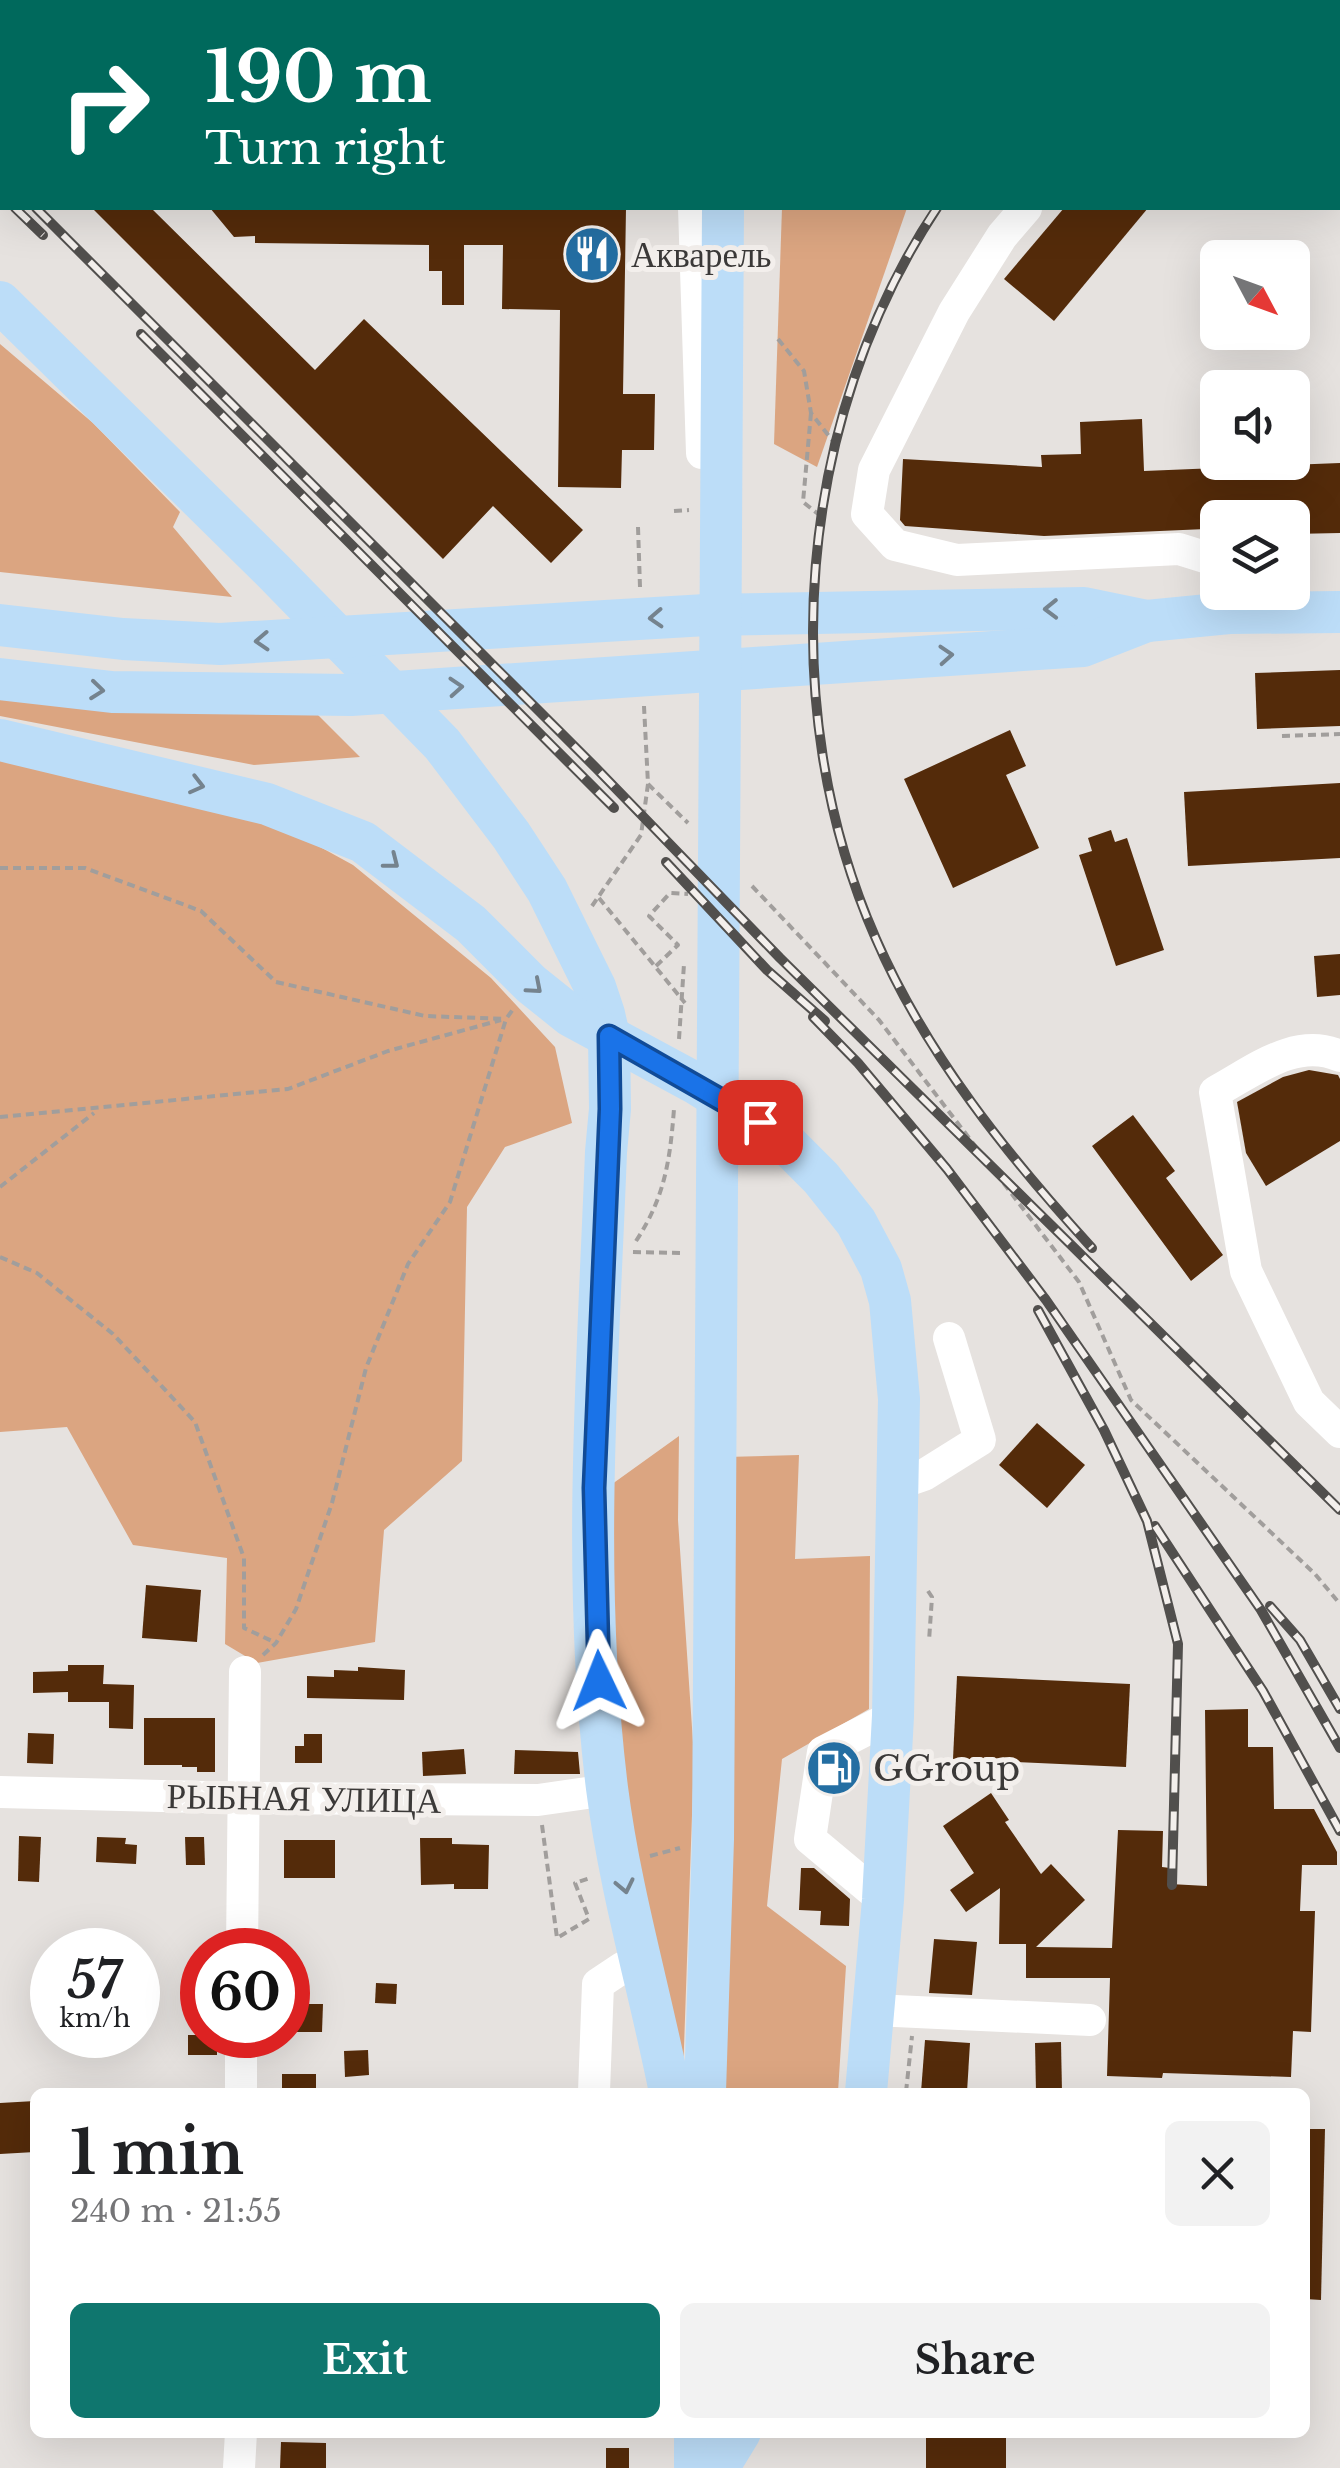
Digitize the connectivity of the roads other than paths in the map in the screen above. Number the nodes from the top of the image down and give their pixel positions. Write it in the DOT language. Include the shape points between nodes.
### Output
graph roads {
  1 [pos="694,210"];
  2 [pos="723,210"];
  3 [pos="1024,210"];
  4 [pos="0,302"];
  5 [pos="1200,555"];
  6 [pos="1200,609"];
  7 [pos="1310,610"];
  8 [pos="1340,612"];
  9 [pos="706,614"];
  10 [pos="1147,621"];
  11 [pos="0,625"];
  12 [pos="0,678"];
  13 [pos="0,740"];
  14 [pos="609,1036"];
  15 [pos="1340,1056"];
  16 [pos="948,1338"];
  17 [pos="1340,1432"];
  18 [pos="898,1484"];
  19 [pos="245,1672"];
  20 [pos="893,1716"];
  21 [pos="608,1790"];
  22 [pos="0,1792"];
  23 [pos="242,1798"];
  24 [pos="883,1900"];
  25 [pos="242,1928"];
  26 [pos="643,1966"];
  27 [pos="888,2011"];
  28 [pos="1090,2020"];
  29 [pos="242,2058"];
  30 [pos="242,2088"];
  31 [pos="594,2088"];
  32 [pos="669,2088"];
  33 [pos="705,2088"];
  34 [pos="867,2088"];
  35 [pos="241,2438"];
  36 [pos="695,2438"];
  37 [pos="736,2438"];
  38 [pos="240,2468"];
  39 [pos="695,2468"];
  40 [pos="718,2468"];
  1 -- 9 [label="street"];
  2 -- 33 [label="main road" via="713,1839"];
  3 -- 5 [label="street" via="954,312 874,470 867,514 894,545 957,560 1179,548"];
  4 -- 14 [label="main road" via="442,744 547,890 596,988"];
  6 -- 10 [label="main road"];
  7 -- 8 [label="main road"];
  10 -- 9 [label="main road, one-way" via="1084,608"];
  9 -- 11 [label="main road, one-way" via="220,644"];
  12 -- 10 [label="main road, one-way" via="112,692 350,695 1083,646"];
  13 -- 14 [label="main road, one-way" via="267,804 351,835 471,924 571,1016"];
  14 -- 18 [label="main road" via="778,1134 856,1222 890,1301"];
  14 -- 21 [label="main road" via="594,1488"];
  15 -- 17 [label="street" via="1321,1048 1288,1053 1216,1092 1246,1271 1310,1402"];
  16 -- 18 [label="street" via="980,1440"];
  18 -- 20 [label="main road"];
  19 -- 23 [label="street"];
  20 -- 24 [label="main road"];
  20 -- 24 [label="street" via="823,1752 810,1840"];
  21 -- 23 [label="street, РЫБНАЯ УЛИЦА" via="538,1800"];
  21 -- 26 [label="main road, one-way"];
  22 -- 23 [label="street, РЫБНАЯ УЛИЦА"];
  23 -- 25 [label="street"];
  24 -- 27 [label="main road"];
  26 -- 31 [label="street" via="622,1968 598,1984"];
  26 -- 32 [label="main road"];
  27 -- 28 [label="street"];
  27 -- 34 [label="main road"];
  29 -- 30 [label="street"];
  35 -- 38 [label="street"];
  36 -- 39 [label="main road"];
  37 -- 40 [label="main road"];
}
